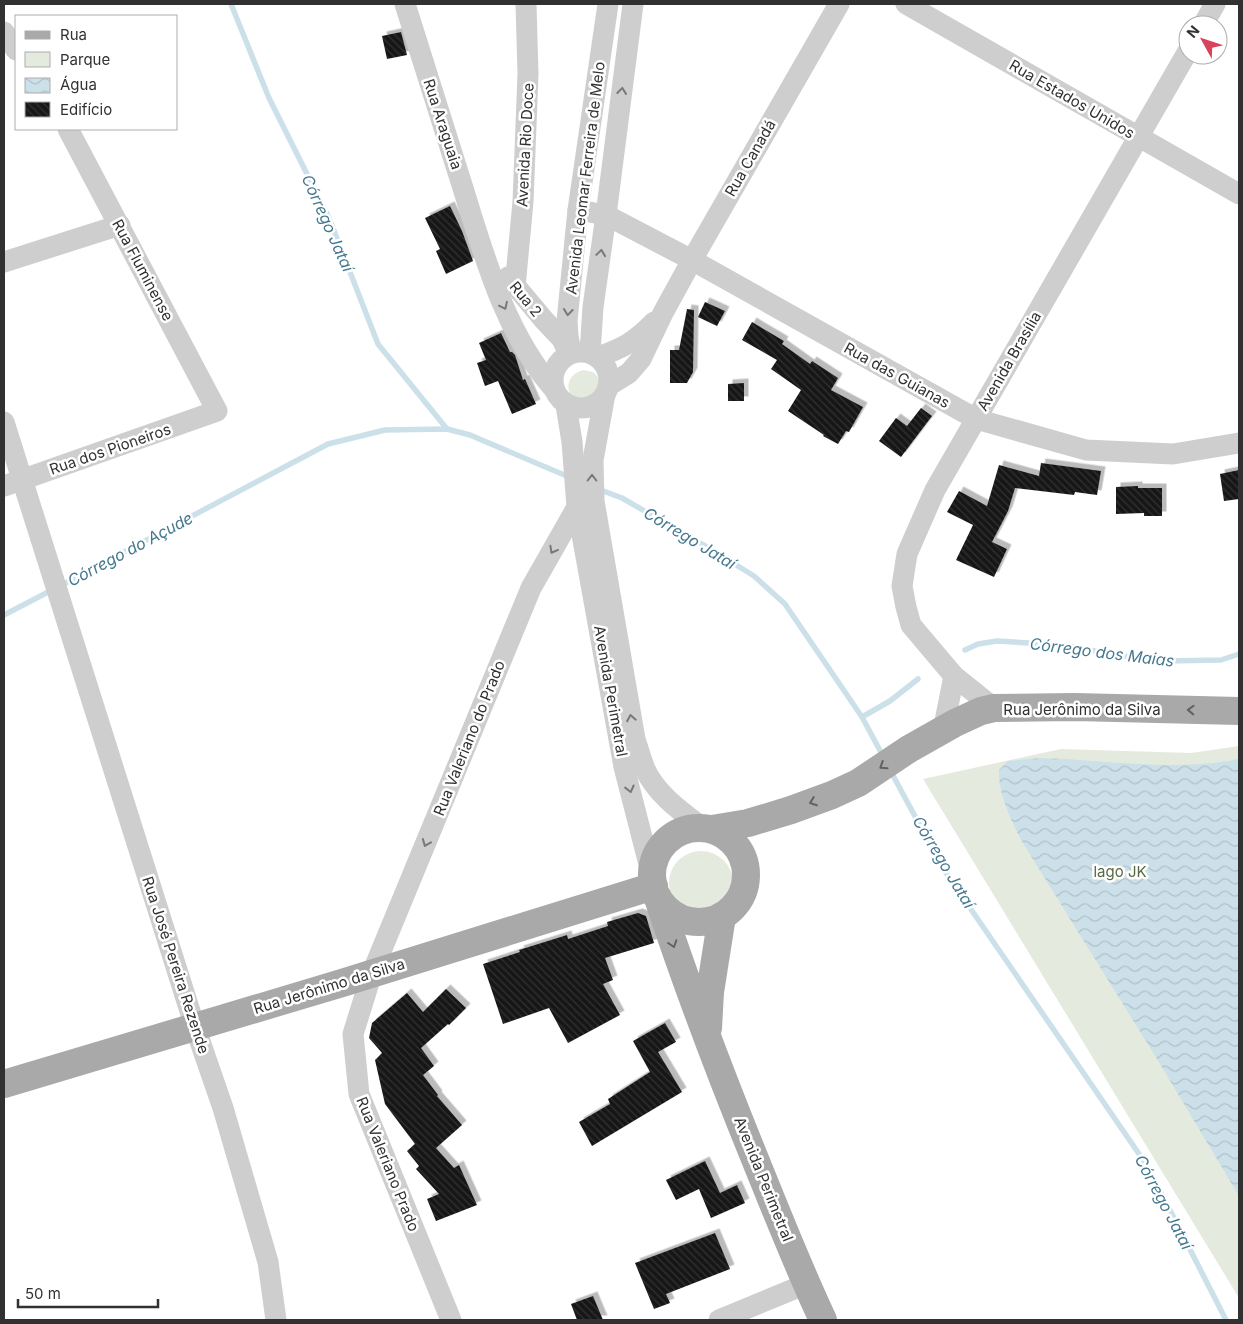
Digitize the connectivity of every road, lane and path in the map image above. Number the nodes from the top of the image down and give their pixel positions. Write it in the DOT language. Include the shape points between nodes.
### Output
graph roads {
  1 [pos="405,4"];
  2 [pos="526,4"];
  3 [pos="608,4"];
  4 [pos="633,4"];
  5 [pos="839,4"];
  6 [pos="906,4"];
  7 [pos="1215,4"];
  8 [pos="1209,15"];
  9 [pos="4,32"];
  10 [pos="15,48"];
  11 [pos="1180,65"];
  12 [pos="69,130"];
  13 [pos="1138,136"];
  14 [pos="1239,194"];
  15 [pos="578,210"];
  16 [pos="606,215"];
  17 [pos="120,225"];
  18 [pos="481,244"];
  19 [pos="692,260"];
  20 [pos="4,262"];
  21 [pos="516,287"];
  22 [pos="663,313"];
  23 [pos="582,354"];
  24 [pos="553,388"];
  25 [pos="607,390"];
  26 [pos="566,405"];
  27 [pos="216,411"];
  28 [pos="976,419"];
  29 [pos="4,422"];
  30 [pos="1239,443"];
  31 [pos="13,482"];
  32 [pos="577,504"];
  33 [pos="606,618"];
  34 [pos="954,676"];
  35 [pos="994,708"];
  36 [pos="1239,711"];
  37 [pos="943,731"];
  38 [pos="708,829"];
  39 [pos="655,888"];
  40 [pos="722,916"];
  41 [pos="372,974"];
  42 [pos="195,1027"];
  43 [pos="707,1037"];
  44 [pos="4,1084"];
  45 [pos="806,1284"];
  46 [pos="276,1320"];
  47 [pos="450,1320"];
  48 [pos="720,1320"];
  49 [pos="823,1320"];
  1 -- 18 [label="street, Rua Araguaia"];
  2 -- 21 [label="street, Avenida Rio Doce" via="528,74"];
  3 -- 15 [label="street, Avenida Leomar Ferreira de Melo"];
  16 -- 4 [label="street, Avenida Leomar Ferreira de Melo, one-way"];
  5 -- 19 [label="street, Rua Canadá"];
  6 -- 13 [label="street, Rua Estados Unidos"];
  7 -- 8 [label="street"];
  9 -- 10 [label="street"];
  11 -- 13 [label="street, Avenida Brasília"];
  12 -- 17 [label="street, Rua Fluminense"];
  13 -- 14 [label="street, Rua Estados Unidos"];
  13 -- 28 [label="street, Avenida Brasília"];
  15 -- 16 [label="street, Rua das Guianas"];
  15 -- 23 [label="street, Avenida Leomar Ferreira de Melo, one-way" via="567,321 568,336"];
  16 -- 19 [label="street, Rua das Guianas"];
  23 -- 16 [label="street, Avenida Leomar Ferreira de Melo, one-way" via="593,307"];
  17 -- 20 [label="street"];
  17 -- 27 [label="street, Rua Fluminense"];
  18 -- 21 [label="street, Rua 2"];
  18 -- 24 [label="street, Rua Araguaia, one-way" via="495,287 526,351"];
  19 -- 22 [label="street, Rua Canadá"];
  19 -- 28 [label="street, Rua das Guianas"];
  21 -- 23 [label="street, Rua 2" via="562,339"];
  22 -- 23 [label="street, Rua Canadá" via="642,335 617,351"];
  22 -- 25 [label="street, Rua Canadá" via="641,359"];
  23 -- 24 [label="street" via="558,364 552,379"];
  23 -- 25 [label="street" via="603,362 607,370"];
  24 -- 26 [label="street"];
  25 -- 26 [label="street" via="592,406 575,408"];
  33 -- 25 [label="street, Avenida Perimetral, one-way" via="592,483 596,438"];
  26 -- 32 [label="street, Avenida Perimetral"];
  27 -- 31 [label="street, Rua dos Pioneiros"];
  28 -- 30 [label="street, Rua das Guianas" via="1086,450 1173,454"];
  28 -- 34 [label="street, Avenida Brasília" via="935,490 908,554 902,586 911,625"];
  29 -- 31 [label="street"];
  31 -- 42 [label="street, Rua José Pereira Rezende" via="53,574"];
  32 -- 33 [label="street, Avenida Perimetral"];
  32 -- 41 [label="street, Rua Valeriano do Prado, one-way" via="531,588"];
  38 -- 33 [label="street, Avenida Perimetral, one-way" via="683,813 658,790 646,770"];
  33 -- 39 [label="street, Avenida Perimetral, one-way" via="624,767"];
  34 -- 35 [label="street, Avenida Brasília"];
  34 -- 37 [label="street"];
  36 -- 35 [label="main road, Rua Jerônimo da Silva, one-way"];
  35 -- 37 [label="main road, Rua Jerônimo da Silva"];
  37 -- 38 [label="main road, Rua Jerônimo da Silva, one-way" via="858,783 791,810 748,823"];
  38 -- 39 [label="main road" via="694,828 667,840 653,866"];
  38 -- 40 [label="main road" via="725,835 735,844 746,869 746,883 741,896"];
  39 -- 40 [label="main road" via="667,909 680,918 694,922"];
  39 -- 41 [label="main road, Rua Jerônimo da Silva"];
  39 -- 43 [label="main road, Avenida Perimetral, one-way"];
  40 -- 43 [label="main road, Avenida Perimetral" via="710,992"];
  41 -- 42 [label="main road, Rua Jerônimo da Silva"];
  41 -- 47 [label="street, Rua Valeriano Prado" via="353,1034 359,1094"];
  42 -- 44 [label="main road, Rua Jerônimo da Silva"];
  42 -- 46 [label="street, Rua José Pereira Rezende" via="223,1108 268,1262"];
  43 -- 45 [label="main road, Avenida Perimetral"];
  45 -- 48 [label="street"];
  45 -- 49 [label="main road, Avenida Perimetral"];
}
